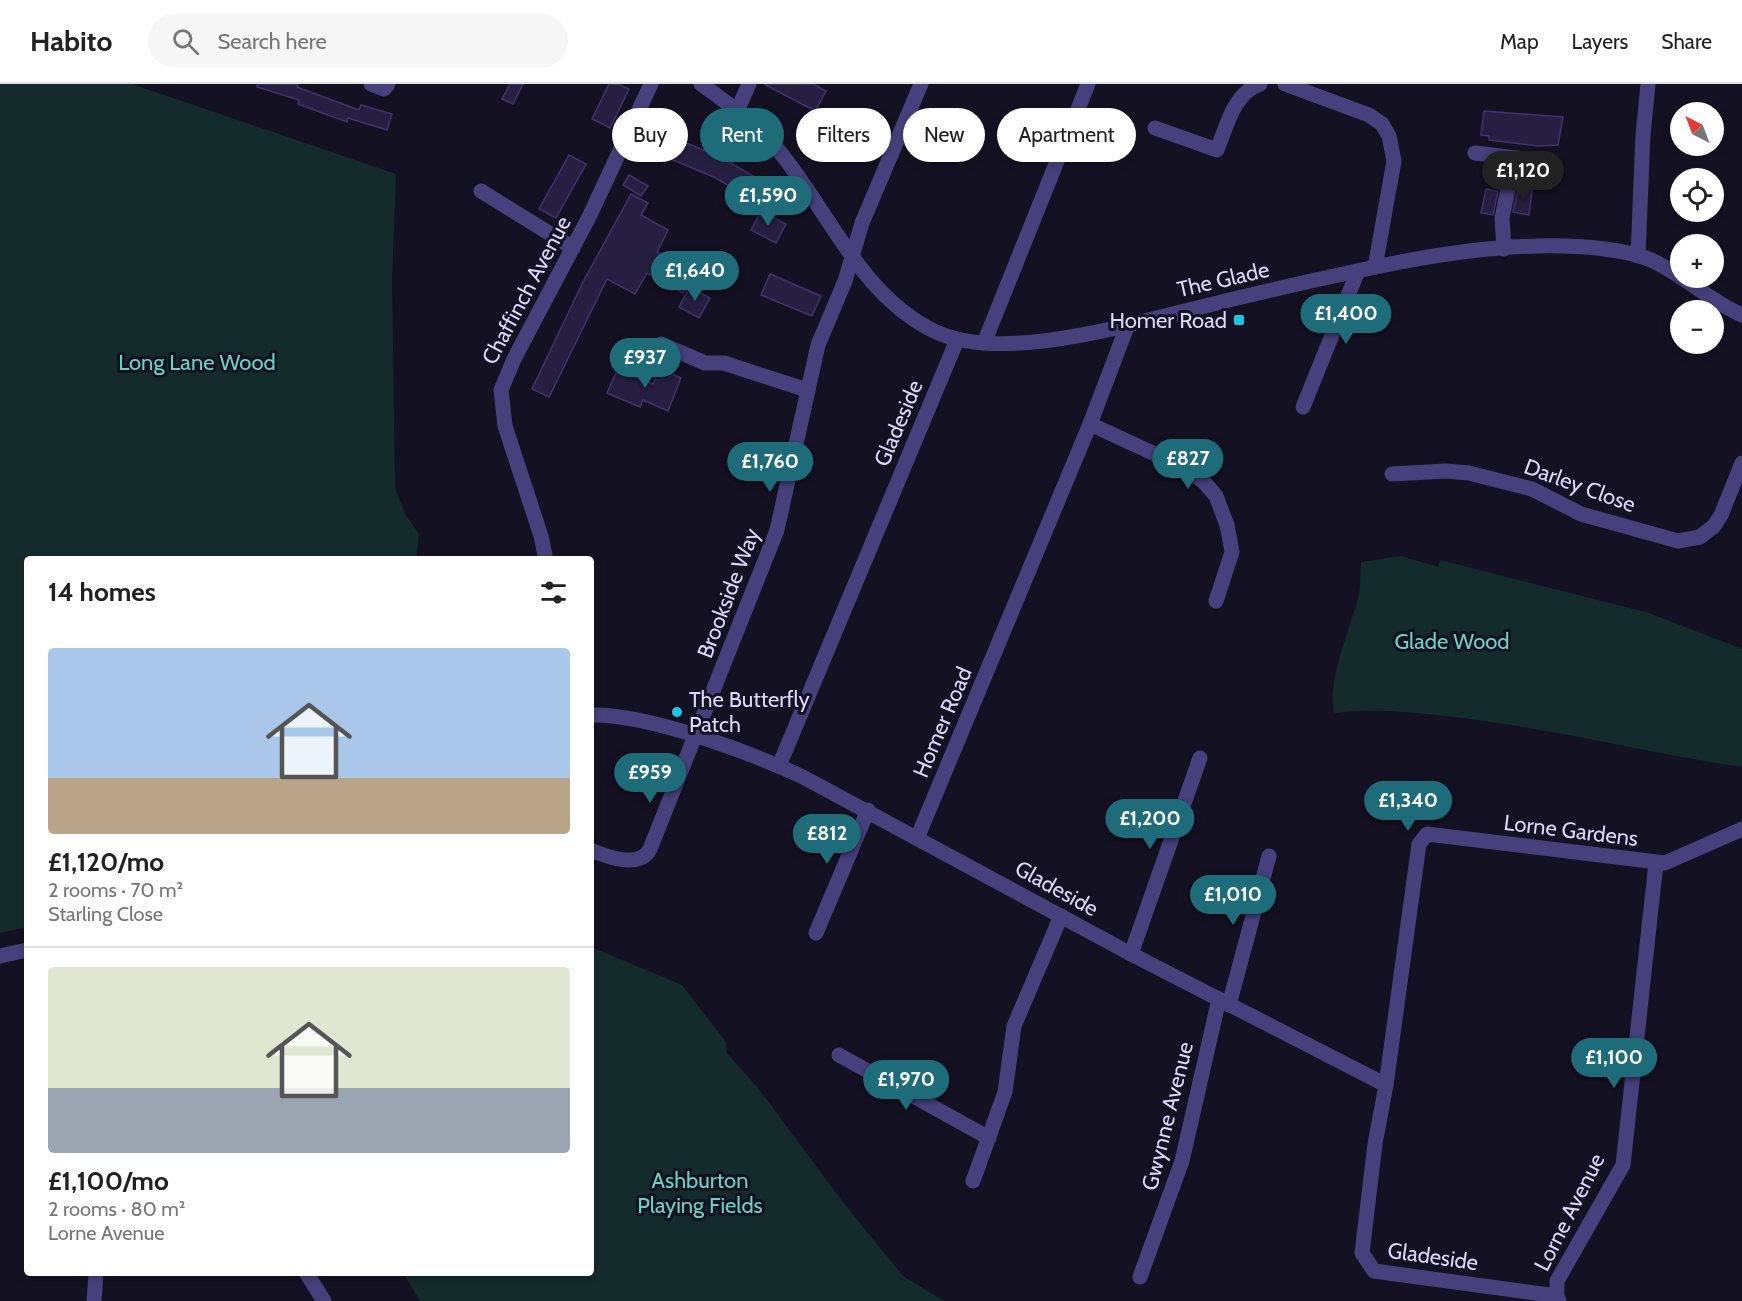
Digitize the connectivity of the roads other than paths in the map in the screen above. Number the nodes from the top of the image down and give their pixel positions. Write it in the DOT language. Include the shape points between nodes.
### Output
graph roads {
  1 [pos="372,84"];
  2 [pos="388,84"];
  3 [pos="651,84"];
  4 [pos="701,84"];
  5 [pos="749,84"];
  6 [pos="921,84"];
  7 [pos="1088,84"];
  8 [pos="1260,84"];
  9 [pos="1285,84"];
  10 [pos="1648,84"];
  11 [pos="733,108"];
  12 [pos="738,108"];
  13 [pos="1155,128"];
  14 [pos="1474,153"];
  15 [pos="784,158"];
  16 [pos="1514,160"];
  17 [pos="1551,162"];
  18 [pos="481,191"];
  19 [pos="573,248"];
  20 [pos="1504,249"];
  21 [pos="853,255"];
  22 [pos="1638,256"];
  23 [pos="1375,267"];
  24 [pos="1358,271"];
  25 [pos="1742,315"];
  26 [pos="1128,324"];
  27 [pos="957,340"];
  28 [pos="984,343"];
  29 [pos="661,344"];
  30 [pos="807,390"];
  31 [pos="1303,407"];
  32 [pos="1090,424"];
  33 [pos="1742,463"];
  34 [pos="1392,474"];
  35 [pos="545,556"];
  36 [pos="1216,601"];
  37 [pos="594,715"];
  38 [pos="695,737"];
  39 [pos="1200,758"];
  40 [pos="779,766"];
  41 [pos="868,810"];
  42 [pos="1742,829"];
  43 [pos="918,836"];
  44 [pos="594,851"];
  45 [pos="1269,856"];
  46 [pos="1656,863"];
  47 [pos="1061,916"];
  48 [pos="816,933"];
  49 [pos="24,951"];
  50 [pos="1131,954"];
  51 [pos="0,956"];
  52 [pos="1224,1002"];
  53 [pos="839,1055"];
  54 [pos="1386,1085"];
  55 [pos="989,1137"];
  56 [pos="973,1181"];
  57 [pos="96,1276"];
  58 [pos="309,1276"];
  59 [pos="1140,1277"];
  60 [pos="1558,1298"];
  61 [pos="93,1301"];
  62 [pos="324,1301"];
  1 -- 2 [label="street" via="384,88"];
  3 -- 19 [label="street, Chaffinch Avenue"];
  4 -- 11 [label="street, The Glade"];
  5 -- 12 [label="street"];
  6 -- 21 [label="street, Brookside Way" via="862,223"];
  7 -- 28 [label="street"];
  8 -- 13 [label="street" via="1238,101 1217,150"];
  9 -- 23 [label="street" via="1369,115 1382,124 1389,136 1394,161"];
  10 -- 22 [label="street"];
  14 -- 16 [label="street"];
  15 -- 21 [label="street, The Glade"];
  16 -- 17 [label="street"];
  16 -- 20 [label="street" via="1502,218"];
  18 -- 19 [label="street"];
  19 -- 35 [label="street, Chaffinch Avenue" via="508,370 500,394 505,426"];
  20 -- 22 [label="street, The Glade" via="1590,248"];
  20 -- 23 [label="street, The Glade"];
  21 -- 27 [label="street, The Glade" via="868,278 895,305 919,323"];
  21 -- 30 [label="street, Brookside Way" via="818,345"];
  22 -- 25 [label="street, The Glade" via="1662,266"];
  23 -- 24 [label="street, The Glade"];
  24 -- 26 [label="street, The Glade"];
  24 -- 31 [label="street"];
  26 -- 28 [label="street, The Glade" via="1040,340"];
  26 -- 32 [label="street, Homer Road"];
  27 -- 28 [label="street, The Glade"];
  27 -- 40 [label="street, Gladeside"];
  29 -- 30 [label="street" via="705,363 724,363"];
  30 -- 38 [label="street, Brookside Way" via="777,530"];
  32 -- 36 [label="street" via="1185,468 1216,496 1232,552"];
  32 -- 43 [label="street, Homer Road"];
  33 -- 34 [label="street, Darley Close" via="1714,526 1700,537 1678,541 1581,514 1532,489 1469,473"];
  37 -- 38 [label="street" via="630,718"];
  38 -- 40 [label="street"];
  38 -- 44 [label="street, Brookside Way" via="645,856 626,860"];
  39 -- 50 [label="street"];
  40 -- 41 [label="street, Gladeside"];
  41 -- 43 [label="street, Gladeside"];
  41 -- 48 [label="street"];
  42 -- 46 [label="street, Lorne Gardens" via="1672,862"];
  43 -- 47 [label="street, Gladeside"];
  45 -- 52 [label="street, Gwynne Avenue"];
  46 -- 54 [label="street, Lorne Gardens" via="1427,834 1419,844"];
  46 -- 60 [label="street, Lorne Avenue" via="1623,1165 1557,1281"];
  47 -- 50 [label="street, Gladeside"];
  47 -- 55 [label="street" via="1014,1026 1005,1092"];
  49 -- 51 [label="street"];
  50 -- 52 [label="street, Gladeside"];
  52 -- 54 [label="street, Gladeside"];
  52 -- 59 [label="street, Gwynne Avenue" via="1182,1161"];
  53 -- 55 [label="street"];
  54 -- 60 [label="street, Gladeside" via="1362,1253 1374,1271"];
  55 -- 56 [label="street"];
  57 -- 61 [label="street"];
  58 -- 62 [label="street"];
}
